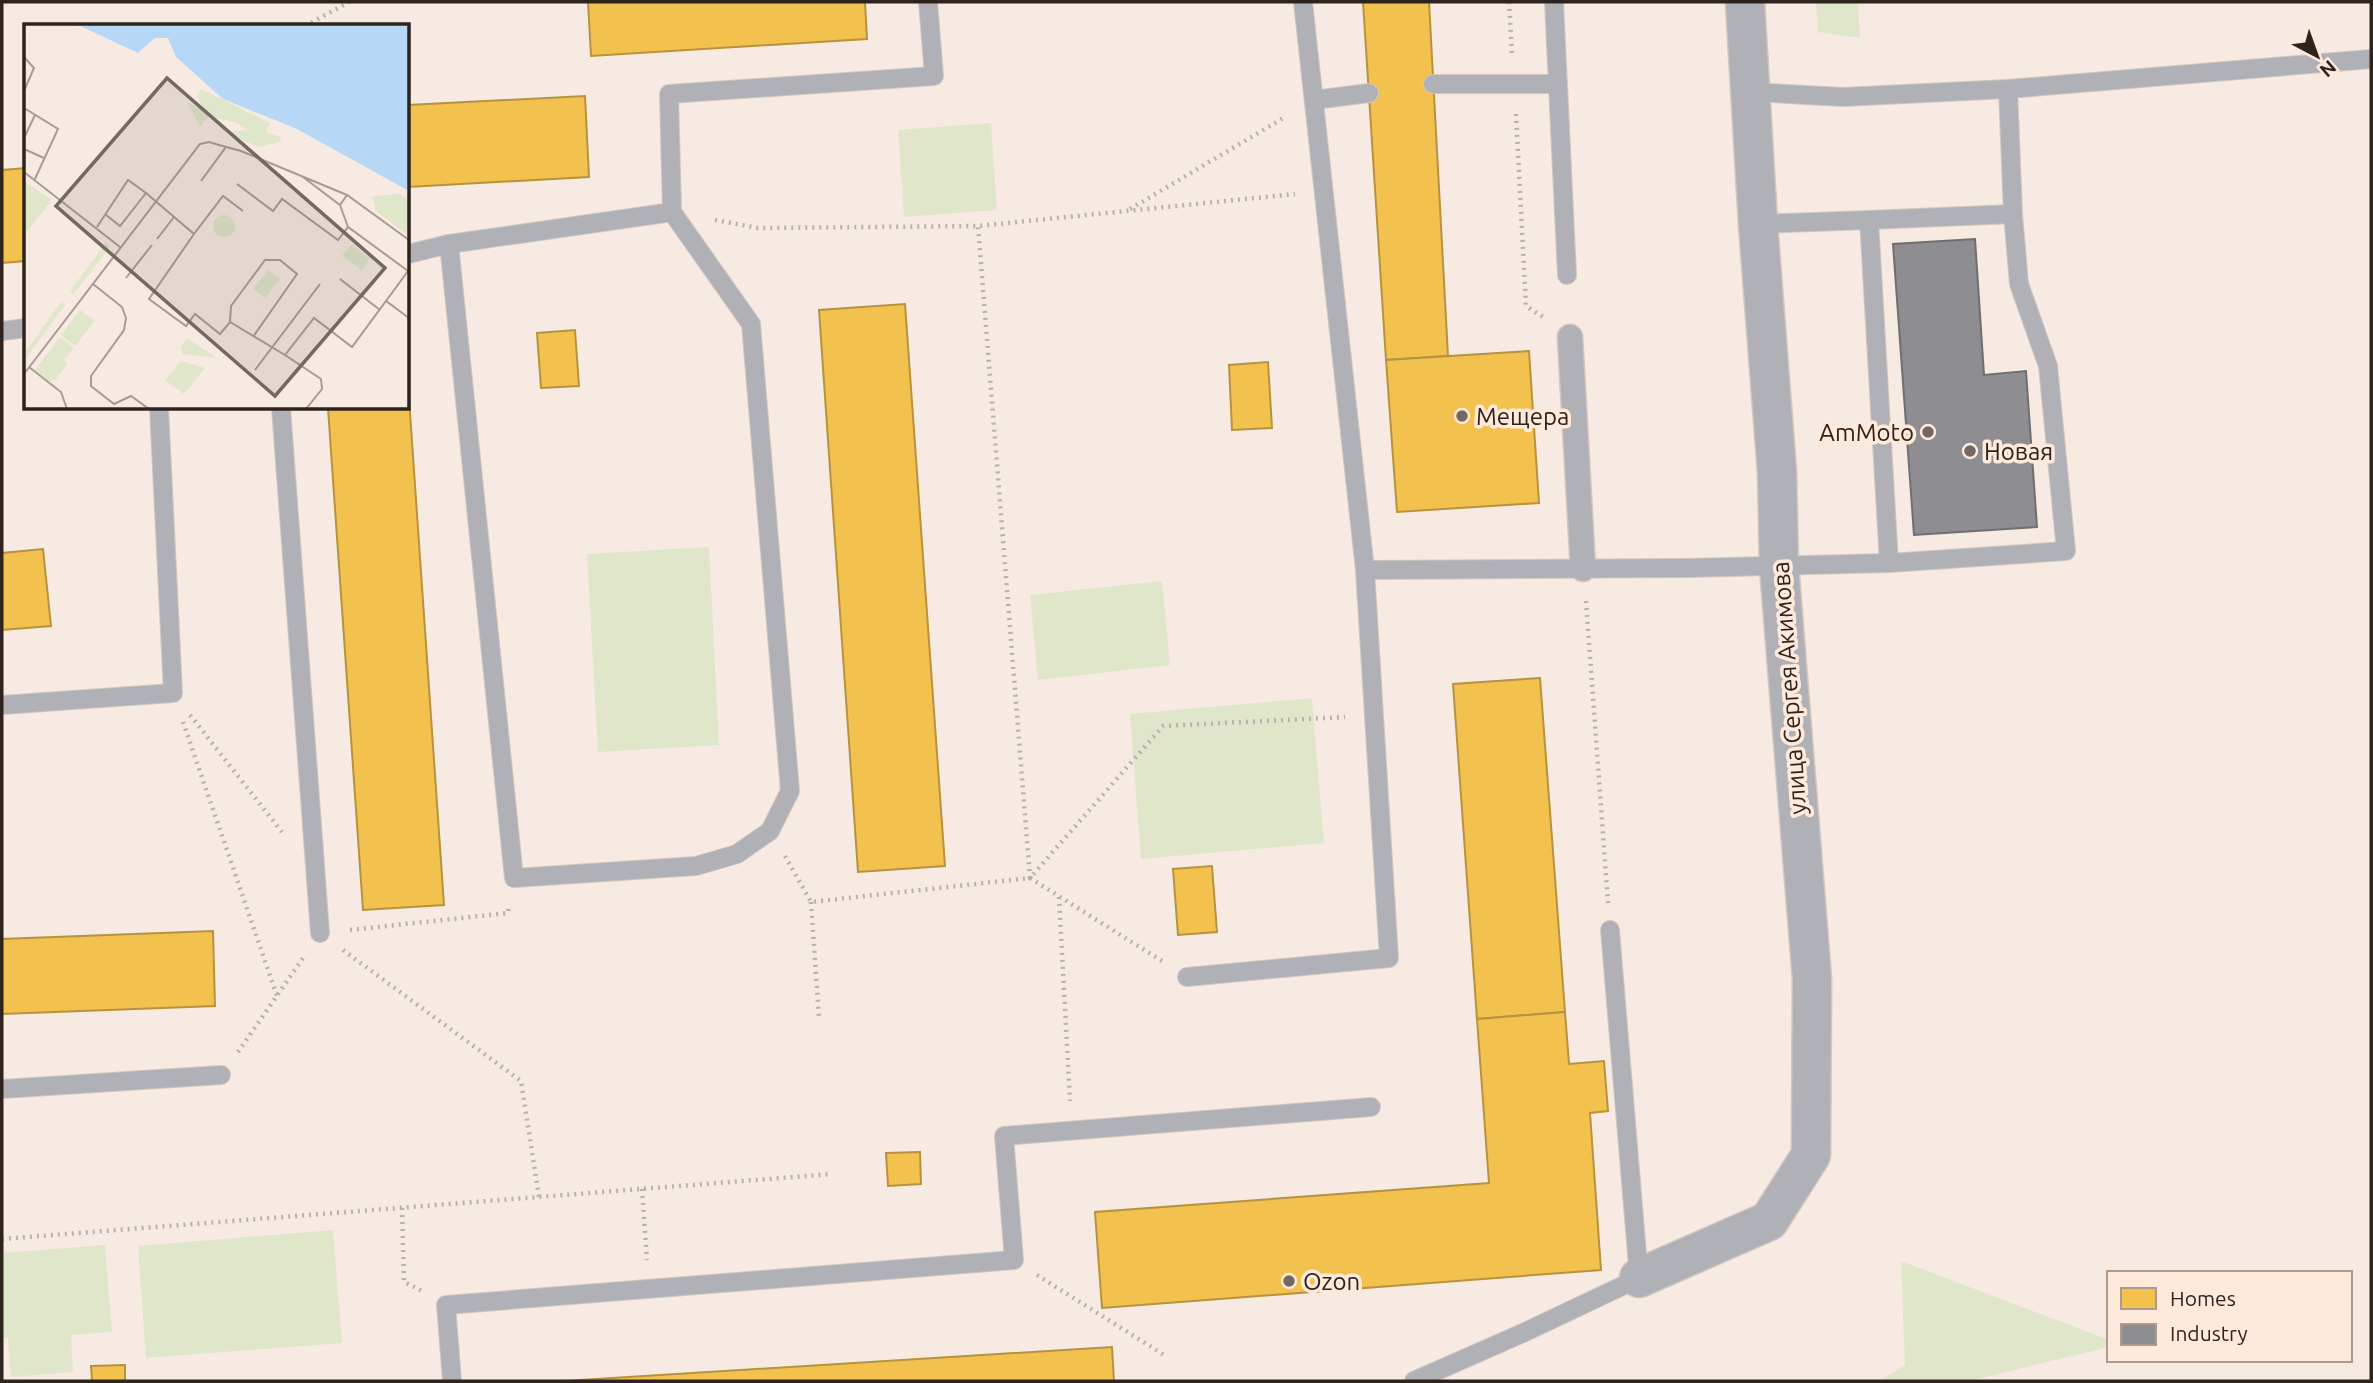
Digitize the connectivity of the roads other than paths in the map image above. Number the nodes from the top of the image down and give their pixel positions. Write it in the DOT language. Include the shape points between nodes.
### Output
graph roads {
  1 [pos="929,2"];
  2 [pos="1303,2"];
  3 [pos="1554,2"];
  4 [pos="1745,2"];
  5 [pos="2371,59"];
  6 [pos="1433,84"];
  7 [pos="1558,84"];
  8 [pos="2008,89"];
  9 [pos="1752,92"];
  10 [pos="1369,93"];
  11 [pos="1314,100"];
  12 [pos="672,212"];
  13 [pos="2013,214"];
  14 [pos="1869,220"];
  15 [pos="1758,224"];
  16 [pos="449,244"];
  17 [pos="410,254"];
  18 [pos="1567,275"];
  19 [pos="24,328"];
  20 [pos="2,331"];
  21 [pos="1570,337"];
  22 [pos="159,410"];
  23 [pos="281,410"];
  24 [pos="1889,563"];
  25 [pos="1779,566"];
  26 [pos="1583,569"];
  27 [pos="1365,570"];
  28 [pos="2,705"];
  29 [pos="1610,930"];
  30 [pos="320,933"];
  31 [pos="1187,976"];
  32 [pos="221,1075"];
  33 [pos="2,1089"];
  34 [pos="1371,1107"];
  35 [pos="1639,1278"];
  36 [pos="452,1381"];
  37 [pos="1414,1381"];
  1 -- 12 [label="lane" via="934,76 669,94"];
  2 -- 11 [label="lane"];
  3 -- 7 [label="lane"];
  4 -- 9 [label="street, улица Сергея Акимова"];
  5 -- 8 [label="lane"];
  6 -- 7 [label="lane"];
  7 -- 18 [label="lane"];
  8 -- 9 [label="lane" via="1843,97"];
  8 -- 13 [label="lane"];
  9 -- 15 [label="street, улица Сергея Акимова"];
  10 -- 11 [label="lane"];
  11 -- 27 [label="lane"];
  12 -- 16 [label="lane"];
  12 -- 16 [label="lane" via="751,324 790,791 770,831 737,854 696,866 514,878"];
  13 -- 14 [label="lane"];
  13 -- 24 [label="lane" via="2019,284 2048,366 2066,551"];
  14 -- 15 [label="lane"];
  14 -- 24 [label="lane"];
  15 -- 25 [label="street, улица Сергея Акимова" via="1777,471"];
  16 -- 17 [label="lane"];
  19 -- 20 [label="lane"];
  21 -- 26 [label="street"];
  22 -- 28 [label="lane" via="173,693"];
  23 -- 30 [label="lane"];
  24 -- 25 [label="lane"];
  25 -- 26 [label="lane"];
  25 -- 35 [label="street, улица Сергея Акимова" via="1812,979 1811,1155 1769,1221"];
  26 -- 27 [label="lane"];
  27 -- 31 [label="lane" via="1389,958"];
  29 -- 35 [label="lane"];
  32 -- 33 [label="lane"];
  34 -- 36 [label="lane" via="1004,1136 1014,1260 446,1305"];
  35 -- 37 [label="lane"];
}
